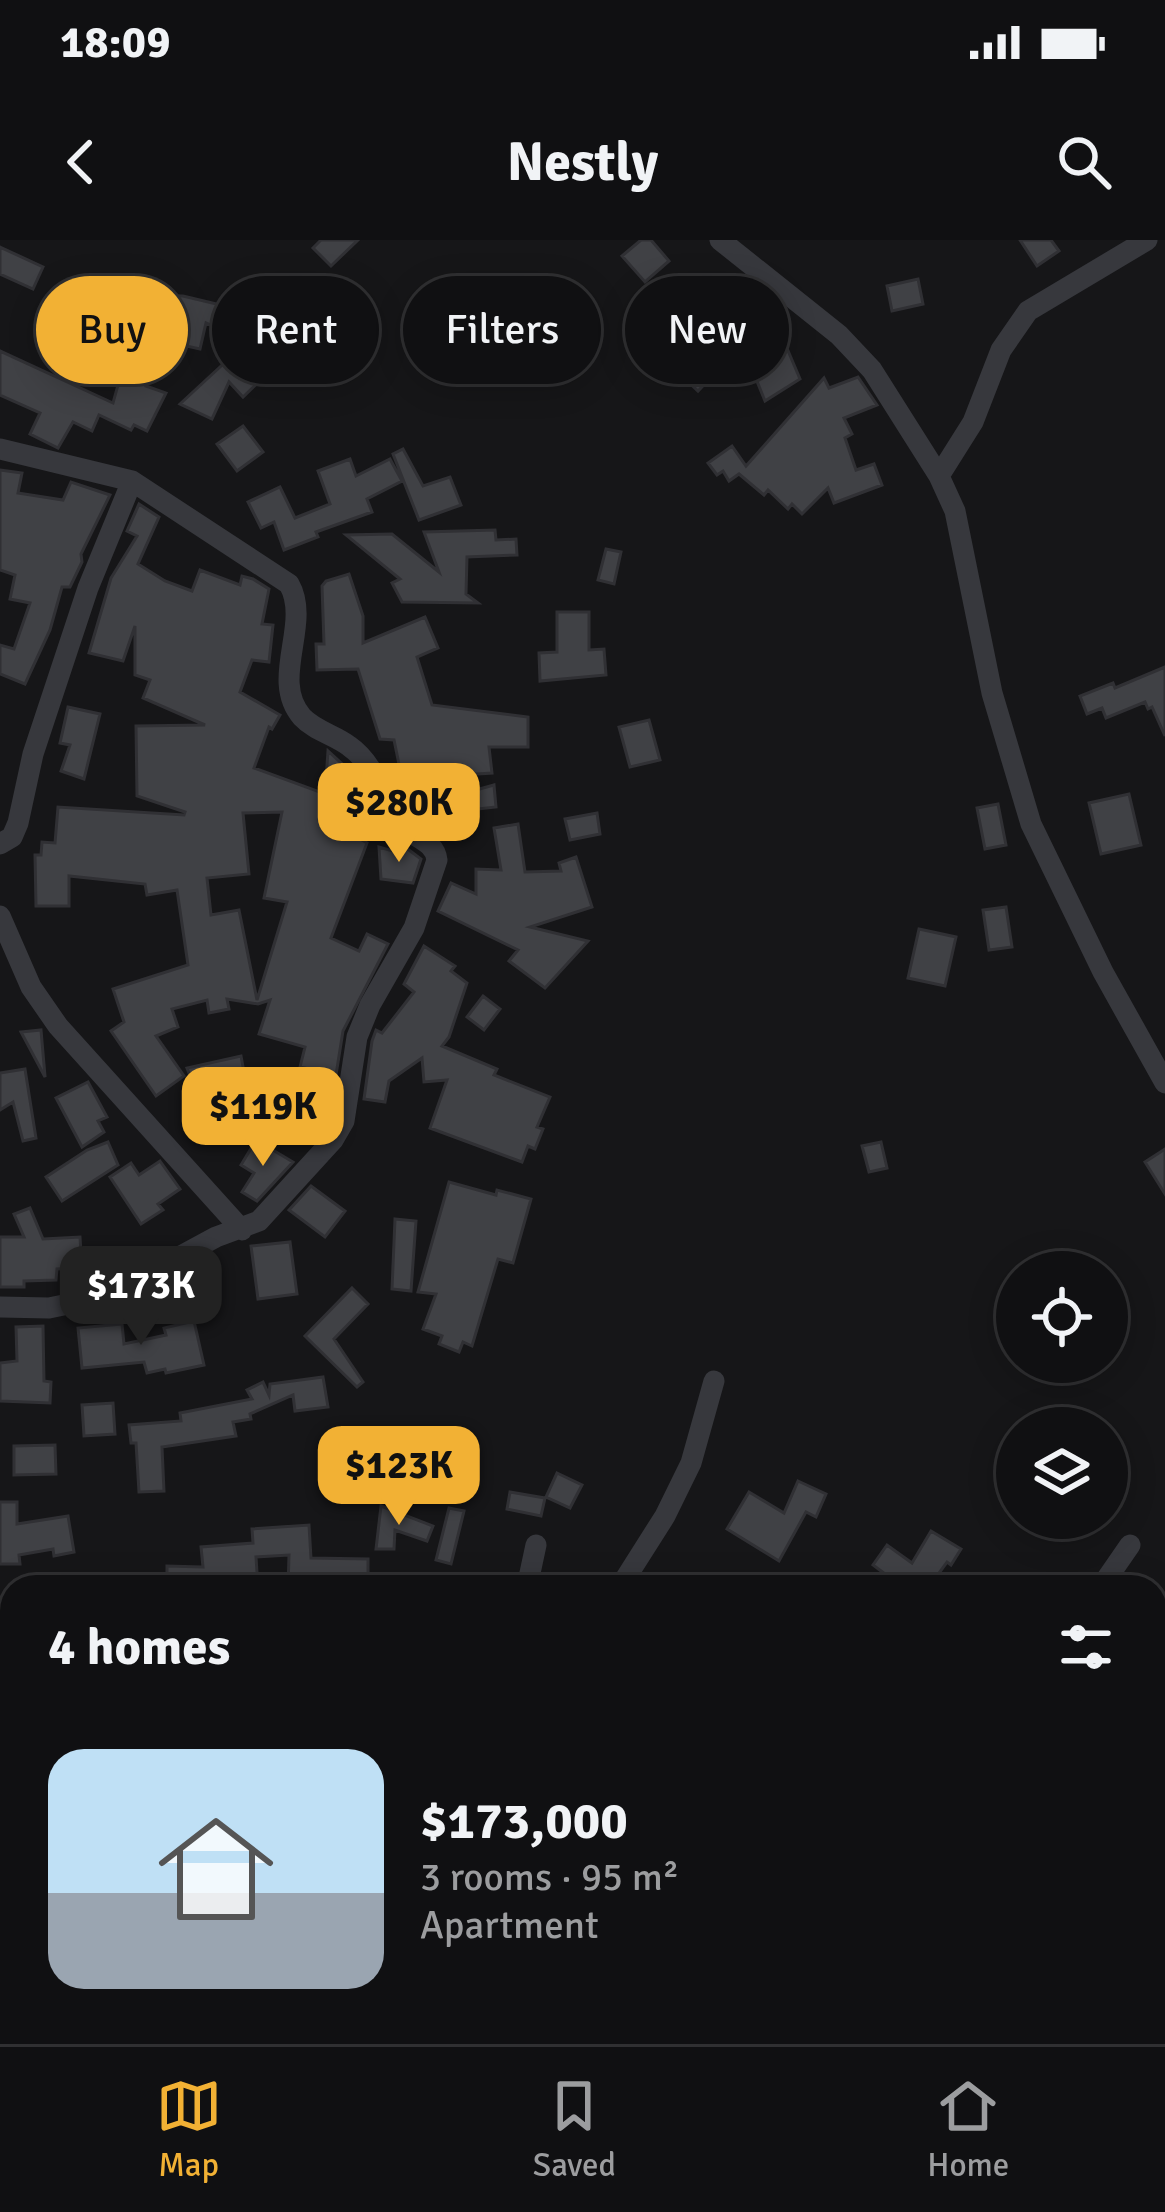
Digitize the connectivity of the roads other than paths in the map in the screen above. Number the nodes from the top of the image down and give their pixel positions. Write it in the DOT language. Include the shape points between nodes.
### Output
graph roads {
  1 [pos="720,240"];
  2 [pos="1147,240"];
  3 [pos="0,448"];
  4 [pos="939,476"];
  5 [pos="132,482"];
  6 [pos="0,844"];
  7 [pos="0,916"];
  8 [pos="1165,1083"];
  9 [pos="242,1230"];
  10 [pos="0,1306"];
  11 [pos="714,1381"];
  12 [pos="536,1545"];
  13 [pos="1130,1545"];
  14 [pos="529,1575"];
  15 [pos="628,1575"];
  16 [pos="1109,1575"];
  1 -- 4 [label="street" via="872,370"];
  2 -- 4 [label="street" via="1028,310"];
  3 -- 5 [label="street"];
  4 -- 8 [label="street" via="955,511 992,693 1031,824"];
  5 -- 6 [label="street" via="88,588 33,754 19,823"];
  5 -- 9 [label="street" via="289,584 297,599 289,671 301,716 350,746 408,832 436,851 415,928 357,1037 344,1121 260,1221"];
  7 -- 9 [label="street" via="58,1026"];
  9 -- 10 [label="street" via="107,1296 49,1308"];
  11 -- 15 [label="street" via="691,1463"];
  12 -- 14 [label="street"];
  13 -- 16 [label="street"];
}
